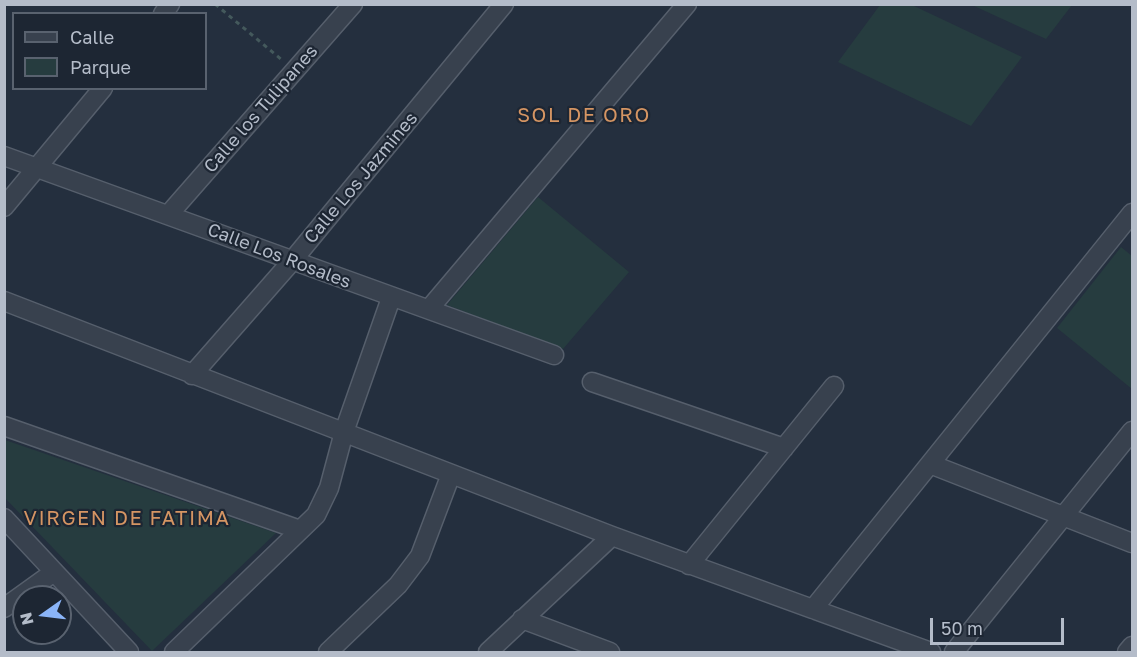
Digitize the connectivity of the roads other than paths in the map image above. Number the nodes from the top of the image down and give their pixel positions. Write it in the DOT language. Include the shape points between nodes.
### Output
graph roads {
  1 [pos="353,4"];
  2 [pos="504,4"];
  3 [pos="687,4"];
  4 [pos="100,90"];
  5 [pos="4,156"];
  6 [pos="38,169"];
  7 [pos="4,207"];
  8 [pos="1132,213"];
  9 [pos="169,214"];
  10 [pos="292,261"];
  11 [pos="391,298"];
  12 [pos="4,301"];
  13 [pos="429,309"];
  14 [pos="554,355"];
  15 [pos="192,375"];
  16 [pos="592,382"];
  17 [pos="834,386"];
  18 [pos="4,426"];
  19 [pos="1132,430"];
  20 [pos="344,432"];
  21 [pos="784,448"];
  22 [pos="930,465"];
  23 [pos="451,474"];
  24 [pos="1065,515"];
  25 [pos="4,518"];
  26 [pos="300,530"];
  27 [pos="612,537"];
  28 [pos="1132,543"];
  29 [pos="689,565"];
  30 [pos="54,572"];
  31 [pos="4,608"];
  32 [pos="813,609"];
  33 [pos="522,619"];
  34 [pos="1132,646"];
  35 [pos="911,649"];
  36 [pos="129,652"];
  37 [pos="174,652"];
  38 [pos="328,652"];
  39 [pos="488,652"];
  40 [pos="610,652"];
  41 [pos="931,652"];
  42 [pos="954,652"];
  43 [pos="1127,652"];
  1 -- 9 [label="street, Calle los Tulipanes"];
  2 -- 10 [label="street, Calle Los Jazmines"];
  3 -- 13 [label="street"];
  4 -- 6 [label="street"];
  5 -- 6 [label="street, Calle Los Rosales"];
  6 -- 7 [label="street"];
  6 -- 9 [label="street, Calle Los Rosales"];
  8 -- 22 [label="street"];
  9 -- 10 [label="street, Calle Los Rosales"];
  10 -- 11 [label="street, Calle Los Rosales"];
  10 -- 15 [label="street, Calle Los Jazmines"];
  11 -- 13 [label="street, Calle Los Rosales"];
  11 -- 20 [label="street"];
  12 -- 15 [label="street"];
  13 -- 14 [label="street, Calle Los Rosales"];
  15 -- 20 [label="street"];
  16 -- 21 [label="street"];
  17 -- 21 [label="street"];
  18 -- 26 [label="street"];
  19 -- 24 [label="street"];
  20 -- 23 [label="street"];
  20 -- 26 [label="street" via="316,515"];
  21 -- 29 [label="street"];
  22 -- 24 [label="street"];
  22 -- 32 [label="street"];
  23 -- 27 [label="street"];
  23 -- 38 [label="street" via="420,556 398,585"];
  24 -- 28 [label="street"];
  24 -- 42 [label="street"];
  25 -- 30 [label="street"];
  26 -- 37 [label="street"];
  27 -- 29 [label="street"];
  27 -- 33 [label="street"];
  29 -- 32 [label="street"];
  30 -- 31 [label="street"];
  30 -- 36 [label="street"];
  32 -- 35 [label="street"];
  33 -- 39 [label="street"];
  33 -- 40 [label="street"];
  34 -- 43 [label="street"];
  35 -- 41 [label="street"];
}
